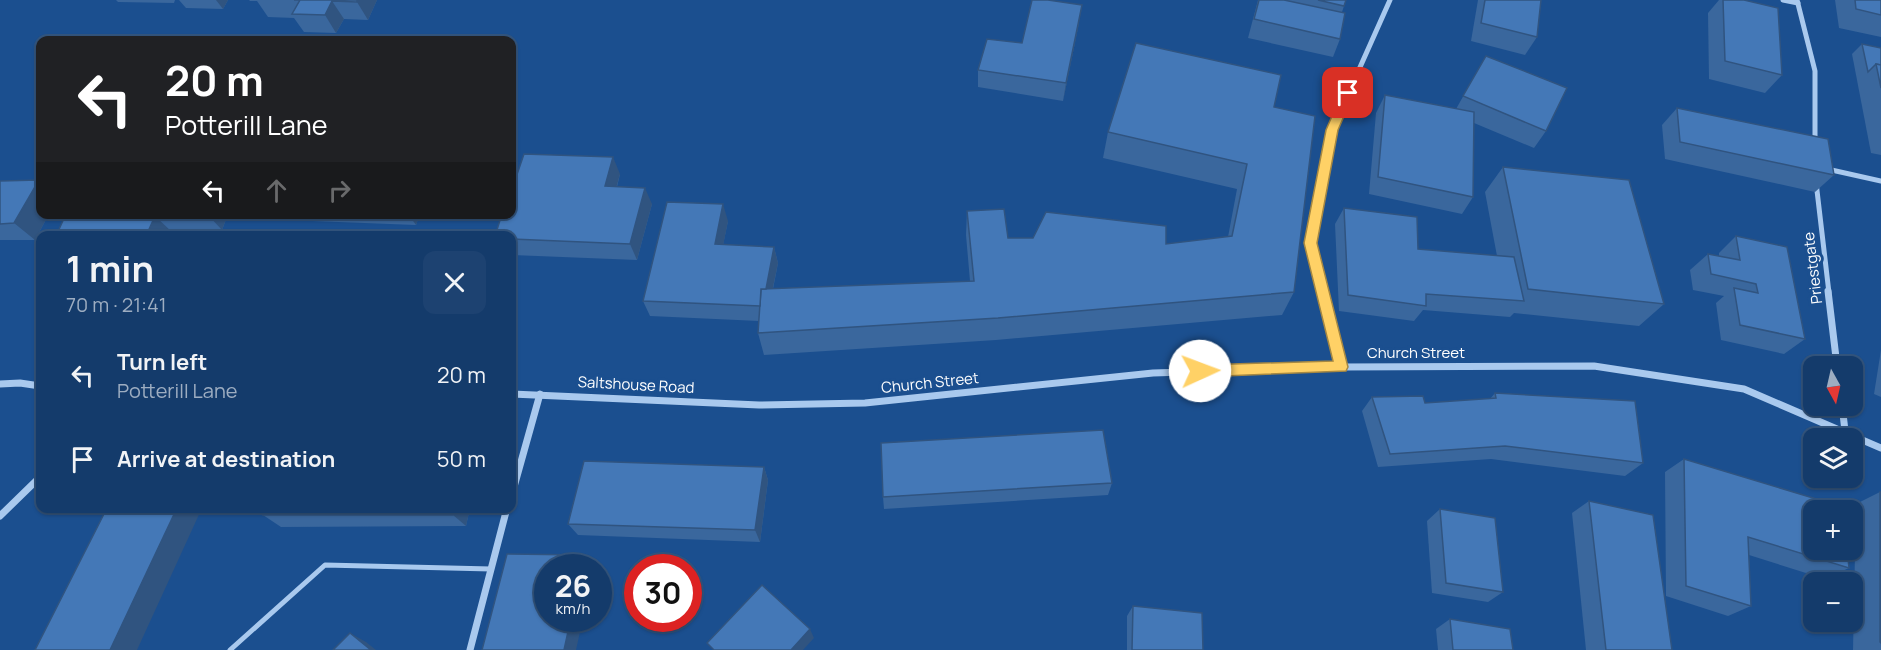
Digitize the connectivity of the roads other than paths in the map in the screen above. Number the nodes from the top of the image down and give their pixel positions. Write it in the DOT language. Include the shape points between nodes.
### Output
graph roads {
  1 [pos="1390,0"];
  2 [pos="1783,0"];
  3 [pos="1798,1"];
  4 [pos="1815,155"];
  5 [pos="1814,167"];
  6 [pos="1816,178"];
  7 [pos="1881,181"];
  8 [pos="1837,356"];
  9 [pos="1341,367"];
  10 [pos="0,384"];
  11 [pos="36,386"];
  12 [pos="516,394"];
  13 [pos="540,394"];
  14 [pos="759,405"];
  15 [pos="1838,428"];
  16 [pos="1863,440"];
  17 [pos="1881,448"];
  18 [pos="516,480"];
  19 [pos="36,481"];
  20 [pos="506,513"];
  21 [pos="0,516"];
  22 [pos="491,570"];
  23 [pos="230,650"];
  24 [pos="470,650"];
  1 -- 9 [label="street" via="1332,130 1311,243"];
  2 -- 3 [label="street"];
  3 -- 4 [label="street" via="1815,71"];
  5 -- 7 [label="street"];
  6 -- 8 [label="street, Priestgate"];
  9 -- 14 [label="street, Church Street" via="1153,373 910,399"];
  9 -- 15 [label="street, Church Street" via="1594,366 1744,389"];
  10 -- 11 [label="street"];
  12 -- 13 [label="street, Saltshouse Road"];
  13 -- 14 [label="street, Saltshouse Road"];
  13 -- 18 [label="street"];
  16 -- 17 [label="street, Church Street"];
  19 -- 21 [label="street"];
  20 -- 22 [label="street"];
  22 -- 23 [label="lane" via="325,565"];
  22 -- 24 [label="street"];
}
